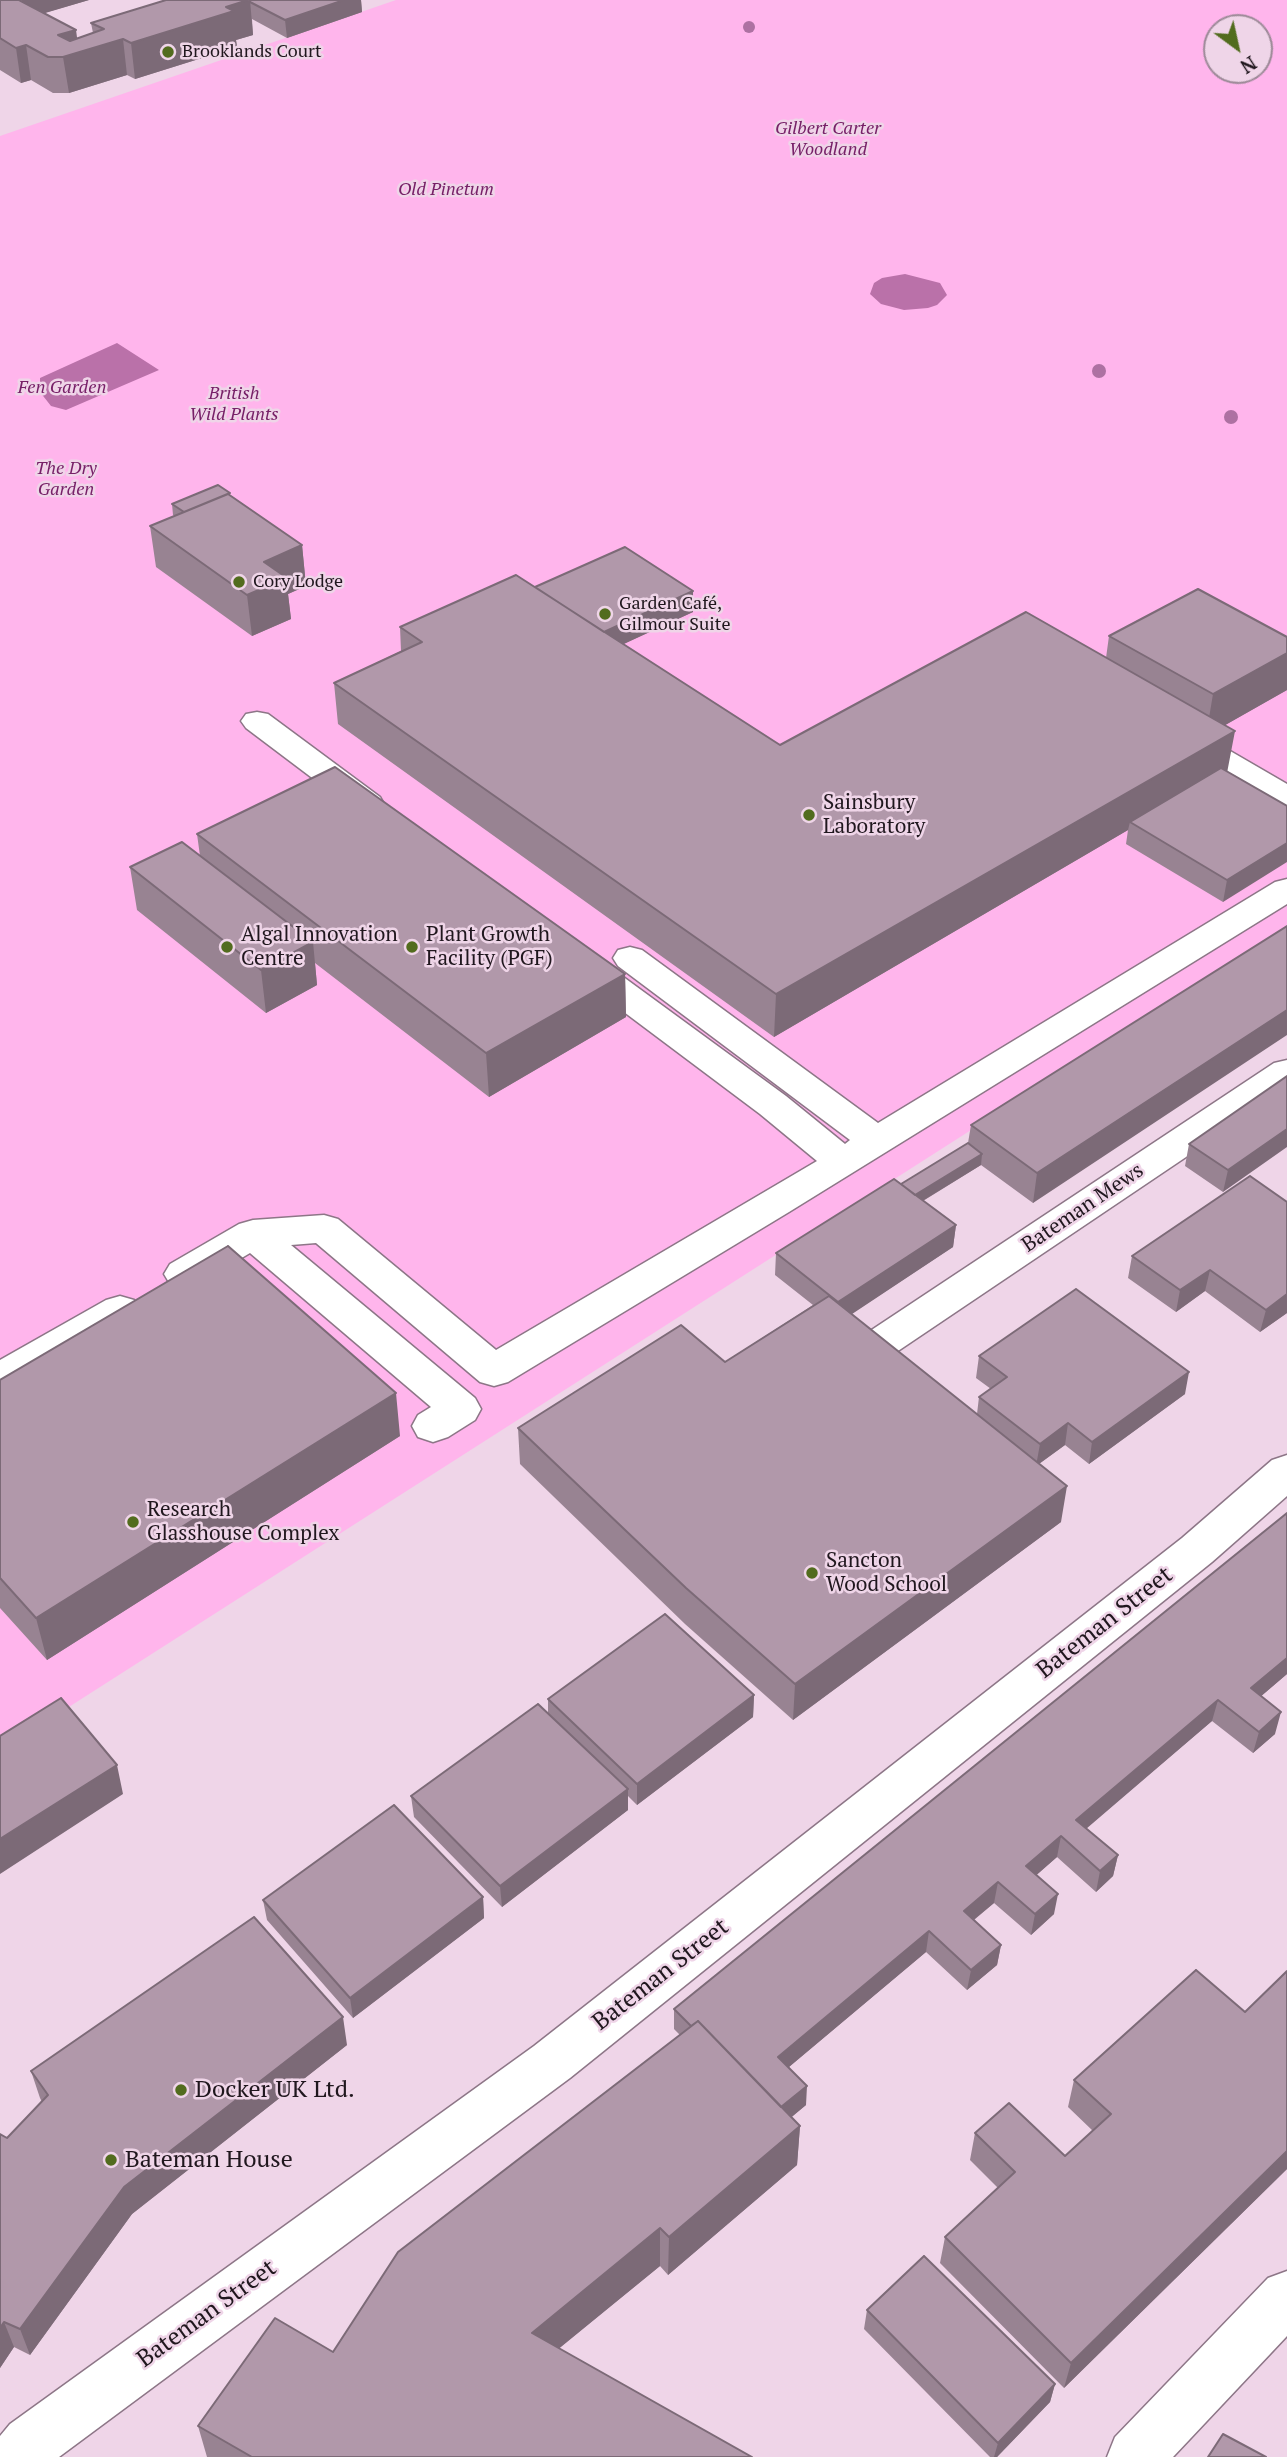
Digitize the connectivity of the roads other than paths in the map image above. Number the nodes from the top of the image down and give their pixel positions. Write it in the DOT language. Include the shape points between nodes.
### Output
graph roads {
  1 [pos="257,721"];
  2 [pos="1160,724"];
  3 [pos="1287,798"];
  4 [pos="390,820"];
  5 [pos="1287,889"];
  6 [pos="555,943"];
  7 [pos="630,958"];
  8 [pos="1287,1072"];
  9 [pos="876,1141"];
  10 [pos="843,1162"];
  11 [pos="253,1234"];
  12 [pos="878,1345"];
  13 [pos="0,1379"];
  14 [pos="433,1426"];
  15 [pos="1287,1471"];
  16 [pos="1287,2297"];
  17 [pos="19,2457"];
  18 [pos="1135,2457"];
  1 -- 4 [label="street"];
  2 -- 3 [label="street"];
  5 -- 9 [label="street"];
  6 -- 10 [label="street"];
  7 -- 9 [label="street"];
  8 -- 12 [label="street, Bateman Mews"];
  9 -- 10 [label="street"];
  10 -- 11 [label="street" via="494,1371 324,1229"];
  11 -- 13 [label="street"];
  11 -- 14 [label="street" via="460,1409"];
  15 -- 17 [label="street, Bateman Street" via="1197,1550 552,2062 41,2436"];
  16 -- 18 [label="street"];
}
